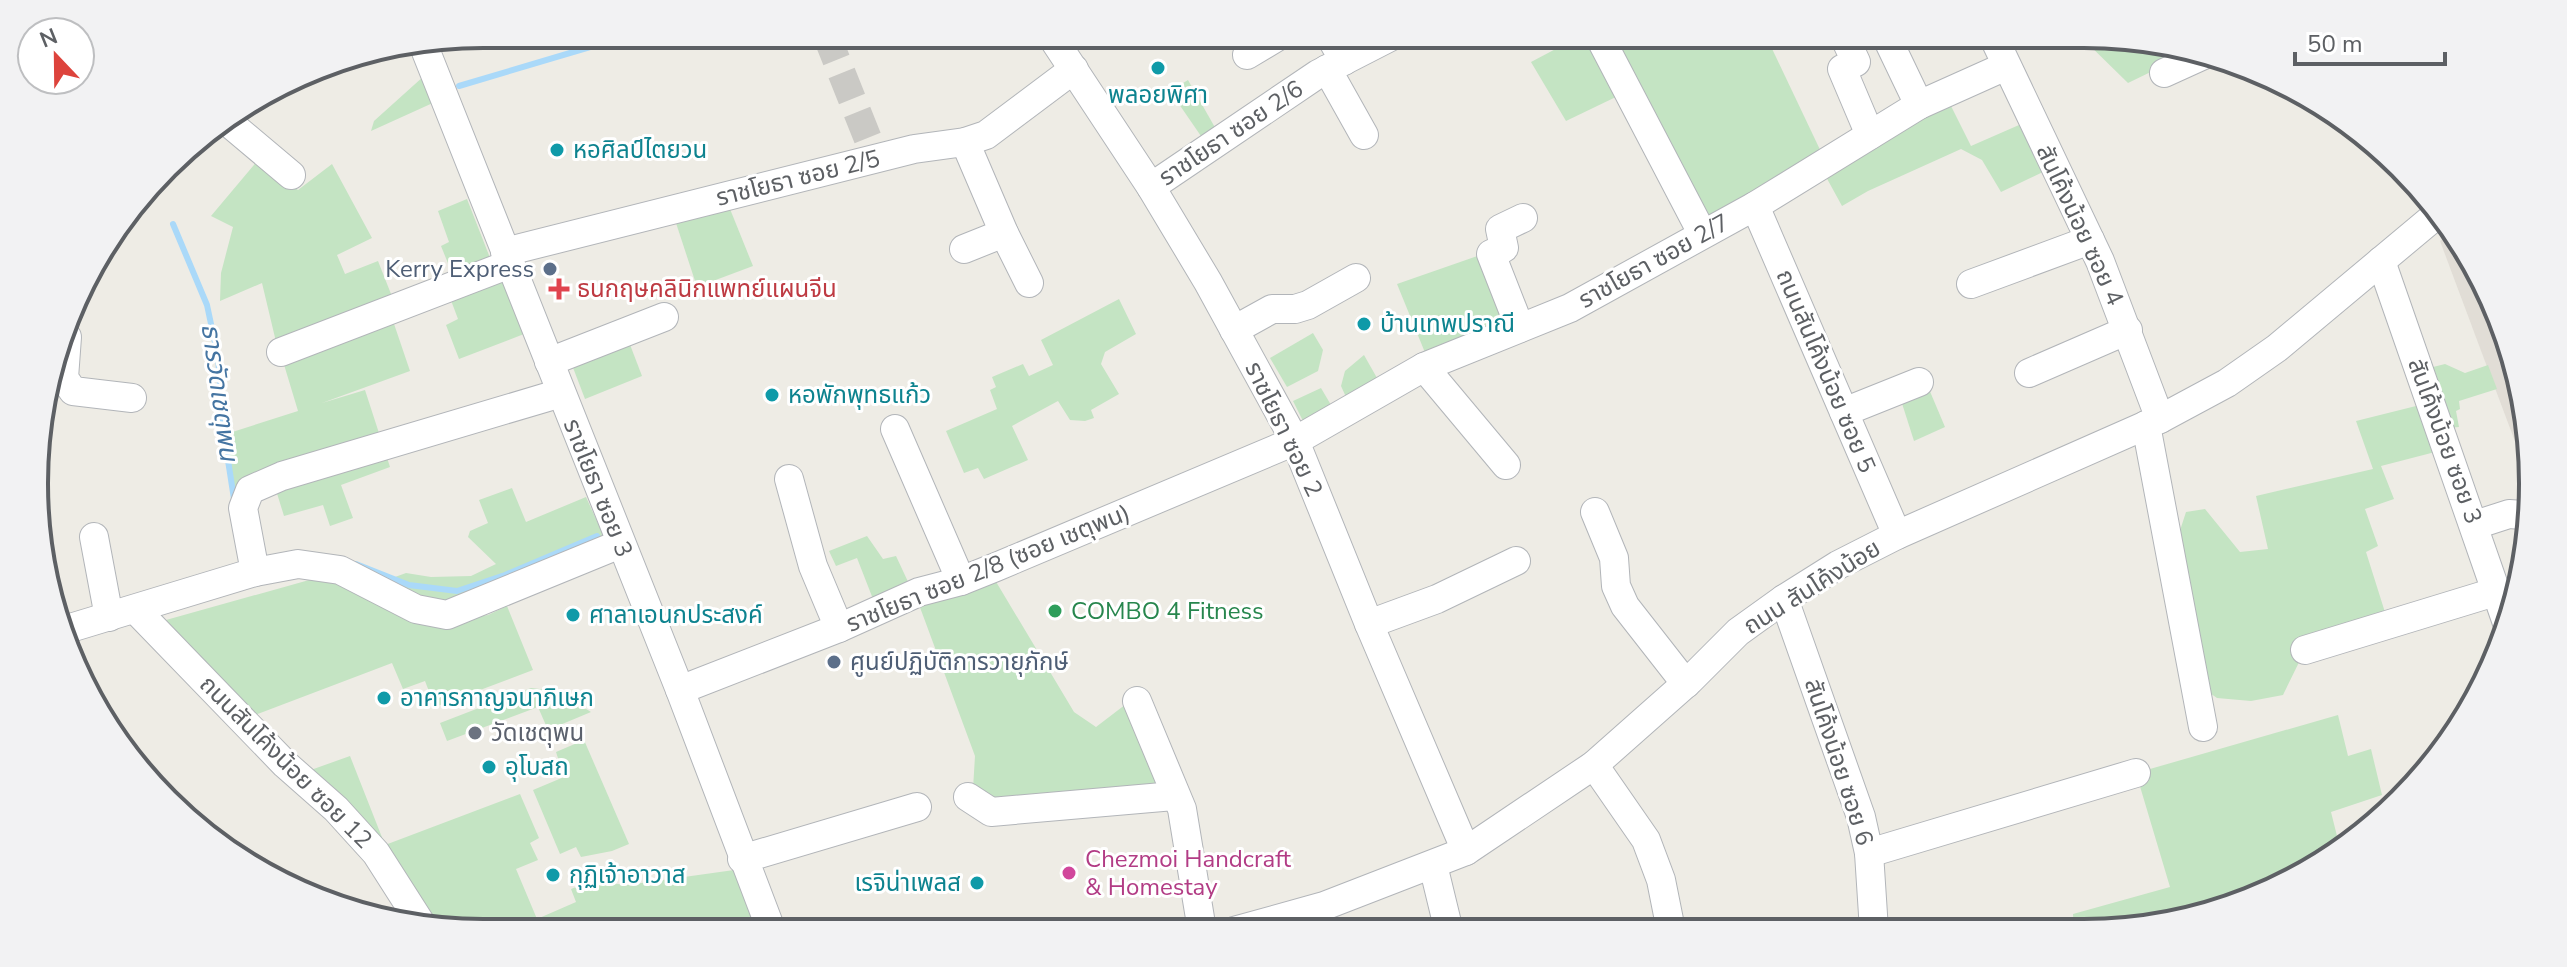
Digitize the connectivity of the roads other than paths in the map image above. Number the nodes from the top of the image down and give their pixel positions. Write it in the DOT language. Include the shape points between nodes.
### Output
graph roads {
  1 [pos="1060,48"];
  2 [pos="1259,48"];
  3 [pos="1332,48"];
  4 [pos="1369,48"];
  5 [pos="1605,48"];
  6 [pos="1850,48"];
  7 [pos="1892,48"];
  8 [pos="1998,48"];
  9 [pos="426,52"];
  10 [pos="1247,55"];
  11 [pos="2190,61"];
  12 [pos="1336,65"];
  13 [pos="2006,66"];
  14 [pos="1074,69"];
  15 [pos="2164,73"];
  16 [pos="1919,105"];
  17 [pos="234,127"];
  18 [pos="1364,135"];
  19 [pos="1870,135"];
  20 [pos="965,142"];
  21 [pos="291,175"];
  22 [pos="1151,187"];
  23 [pos="1755,206"];
  24 [pos="1523,218"];
  25 [pos="2430,220"];
  26 [pos="1004,233"];
  27 [pos="1702,233"];
  28 [pos="2090,240"];
  29 [pos="964,249"];
  30 [pos="508,258"];
  31 [pos="2381,261"];
  32 [pos="1356,278"];
  33 [pos="1029,283"];
  34 [pos="1971,284"];
  35 [pos="664,317"];
  36 [pos="1520,328"];
  37 [pos="1234,330"];
  38 [pos="2128,330"];
  39 [pos="281,352"];
  40 [pos="549,362"];
  41 [pos="65,364"];
  42 [pos="1424,367"];
  43 [pos="2029,373"];
  44 [pos="1919,382"];
  45 [pos="561,393"];
  46 [pos="132,398"];
  47 [pos="1844,412"];
  48 [pos="2153,422"];
  49 [pos="895,429"];
  50 [pos="1295,441"];
  51 [pos="1506,465"];
  52 [pos="789,479"];
  53 [pos="1595,512"];
  54 [pos="2518,515"];
  55 [pos="2475,525"];
  56 [pos="1897,535"];
  57 [pos="94,537"];
  58 [pos="620,544"];
  59 [pos="1516,561"];
  60 [pos="255,572"];
  61 [pos="961,581"];
  62 [pos="2498,591"];
  63 [pos="1784,599"];
  64 [pos="2502,604"];
  65 [pos="123,614"];
  66 [pos="1369,624"];
  67 [pos="73,627"];
  68 [pos="839,628"];
  69 [pos="2305,650"];
  70 [pos="1686,684"];
  71 [pos="680,690"];
  72 [pos="1137,701"];
  73 [pos="2203,727"];
  74 [pos="1594,765"];
  75 [pos="2136,773"];
  76 [pos="1174,796"];
  77 [pos="968,797"];
  78 [pos="917,807"];
  79 [pos="1466,851"];
  80 [pos="1869,853"];
  81 [pos="742,859"];
  82 [pos="1433,865"];
  83 [pos="414,913"];
  84 [pos="767,919"];
  85 [pos="1200,919"];
  86 [pos="1277,919"];
  87 [pos="1446,919"];
  88 [pos="1669,919"];
  89 [pos="1873,919"];
  1 -- 14 [label="street, ราชโยธา ซอย 2"];
  2 -- 10 [label="street"];
  3 -- 12 [label="street"];
  4 -- 12 [label="street, ราชโยธา ซอย 2/6"];
  5 -- 27 [label="street"];
  6 -- 19 [label="street" via="1856,62 1842,69"];
  7 -- 16 [label="street"];
  8 -- 13 [label="street, สันโค้งน้อย ซอย 4"];
  9 -- 30 [label="street, ราชโยธา ซอย 3"];
  11 -- 15 [label="street"];
  12 -- 18 [label="street"];
  12 -- 22 [label="street, ราชโยธา ซอย 2/6"];
  13 -- 16 [label="street, ราชโยธา ซอย 2/7"];
  13 -- 28 [label="street, สันโค้งน้อย ซอย 4"];
  14 -- 20 [label="street, ราชโยธา ซอย 2/5" via="986,135"];
  14 -- 22 [label="street, ราชโยธา ซอย 2"];
  16 -- 19 [label="street, ราชโยธา ซอย 2/7"];
  17 -- 21 [label="street"];
  19 -- 23 [label="street, ราชโยธา ซอย 2/7"];
  20 -- 26 [label="street"];
  20 -- 30 [label="street, ราชโยธา ซอย 2/5" via="914,149"];
  22 -- 37 [label="street, ราชโยธา ซอย 2"];
  23 -- 27 [label="street, ราชโยธา ซอย 2/7"];
  23 -- 47 [label="street, ถนนสันโค้งน้อย ซอย 5"];
  24 -- 36 [label="street" via="1500,229 1504,248 1491,254"];
  25 -- 31 [label="street, ถนน สันโค้งน้อย"];
  26 -- 29 [label="street"];
  26 -- 33 [label="street"];
  27 -- 36 [label="street, ราชโยธา ซอย 2/7" via="1570,308"];
  28 -- 34 [label="street"];
  28 -- 38 [label="street, สันโค้งน้อย ซอย 4"];
  30 -- 39 [label="street, ราชโยธา ซอย 2/5"];
  30 -- 40 [label="street, ราชโยธา ซอย 3"];
  31 -- 48 [label="street, ถนน สันโค้งน้อย" via="2277,348 2227,383"];
  31 -- 55 [label="street, สันโค้งน้อย ซอย 3"];
  32 -- 37 [label="street" via="1308,305 1272,309"];
  35 -- 40 [label="street"];
  36 -- 42 [label="street, ราชโยธา ซอย 2/7"];
  37 -- 50 [label="street, ราชโยธา ซอย 2"];
  38 -- 43 [label="street"];
  38 -- 48 [label="street, สันโค้งน้อย ซอย 4"];
  40 -- 45 [label="street, ราชโยธา ซอย 3"];
  41 -- 46 [label="street" via="64,378 73,391"];
  42 -- 50 [label="street, ราชโยธา ซอย 2/7"];
  42 -- 51 [label="street"];
  44 -- 47 [label="street"];
  45 -- 58 [label="street, ราชโยธา ซอย 3"];
  45 -- 60 [label="street" via="250,490 243,508"];
  47 -- 56 [label="street, ถนนสันโค้งน้อย ซอย 5"];
  48 -- 56 [label="street, ถนน สันโค้งน้อย"];
  48 -- 73 [label="street, สันโค้งน้อย ซอย 4"];
  49 -- 61 [label="street"];
  50 -- 61 [label="street, ราชโยธา ซอย 2/8 (ซอย เชตุพน)"];
  50 -- 66 [label="street, ราชโยธา ซอย 2"];
  52 -- 68 [label="street" via="813,566"];
  53 -- 70 [label="street" via="1614,558 1616,586 1625,606"];
  54 -- 55 [label="street"];
  55 -- 62 [label="street, สันโค้งน้อย ซอย 3"];
  56 -- 63 [label="street, ถนน สันโค้งน้อย"];
  57 -- 65 [label="street"];
  58 -- 60 [label="street" via="447,615 416,609 340,570 298,564"];
  58 -- 71 [label="street, ราชโยธา ซอย 3"];
  59 -- 66 [label="street"];
  60 -- 65 [label="street"];
  61 -- 68 [label="street, ราชโยธา ซอย 2/8 (ซอย เชตุพน)" via="919,592"];
  62 -- 64 [label="street, สันโค้งน้อย ซอย 3"];
  62 -- 69 [label="street"];
  63 -- 70 [label="street, ถนน สันโค้งน้อย" via="1738,632"];
  63 -- 80 [label="street, สันโค้งน้อย ซอย 6"];
  65 -- 67 [label="street"];
  65 -- 83 [label="street, ถนนสันโค้งน้อย ซอย 12" via="336,809 376,853"];
  66 -- 79 [label="street, ราชโยธา ซอย 2"];
  68 -- 71 [label="street, ราชโยธา ซอย 2/8 (ซอย เชตุพน)"];
  70 -- 74 [label="street, ถนน สันโค้งน้อย"];
  71 -- 81 [label="street, ราชโยธา ซอย 3"];
  72 -- 76 [label="street"];
  74 -- 79 [label="street, ถนน สันโค้งน้อย"];
  74 -- 88 [label="street" via="1646,840"];
  75 -- 80 [label="street"];
  76 -- 77 [label="street" via="991,812"];
  76 -- 85 [label="street" via="1182,809"];
  78 -- 81 [label="street"];
  79 -- 82 [label="street, ถนน สันโค้งน้อย"];
  80 -- 89 [label="street, สันโค้งน้อย ซอย 6"];
  81 -- 84 [label="street, ราชโยธา ซอย 3"];
  82 -- 86 [label="street, ถนน สันโค้งน้อย"];
  82 -- 87 [label="street"];
}
